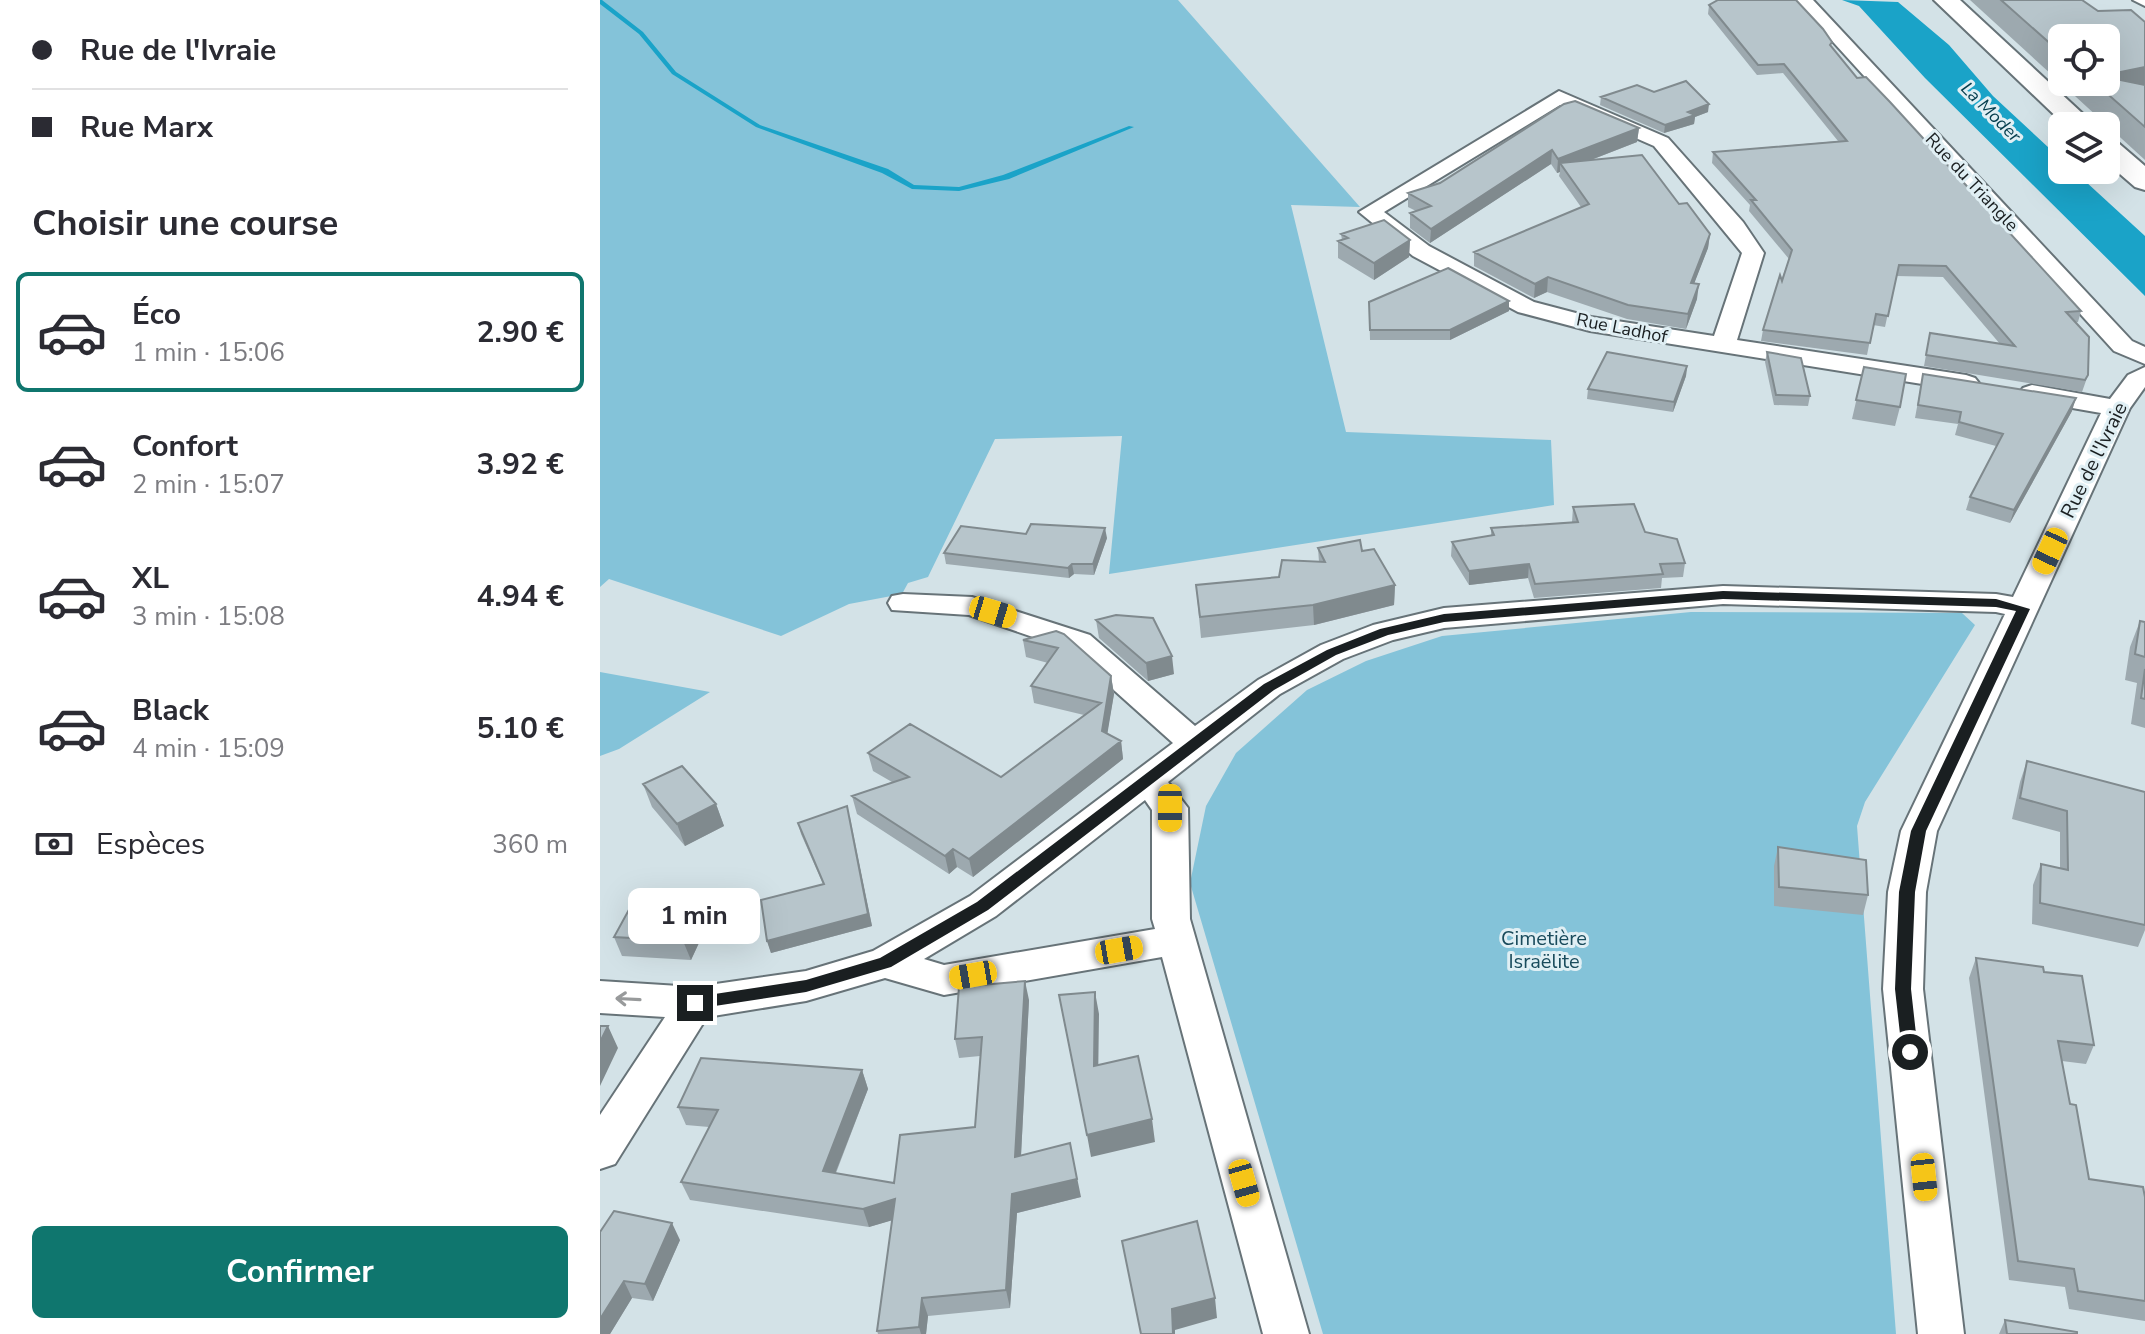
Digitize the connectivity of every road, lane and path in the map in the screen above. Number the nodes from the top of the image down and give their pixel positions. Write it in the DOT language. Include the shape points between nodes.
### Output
graph roads {
  1 [pos="1804,0"];
  2 [pos="1946,0"];
  3 [pos="2067,112"];
  4 [pos="2120,159"];
  5 [pos="2145,181"];
  6 [pos="1723,346"];
  7 [pos="2145,356"];
  8 [pos="2145,375"];
  9 [pos="2117,408"];
  10 [pos="903,603"];
  11 [pos="2024,609"];
  12 [pos="1193,743"];
  13 [pos="1147,779"];
  14 [pos="1177,940"];
  15 [pos="885,963"];
  16 [pos="600,997"];
  17 [pos="695,1003"];
  18 [pos="600,1151"];
  19 [pos="1286,1334"];
  20 [pos="1941,1334"];
  1 -- 7 [label="street, Rue du Triangle" via="2123,346"];
  2 -- 3 [label="main road"];
  4 -- 5 [label="main road"];
  6 -- 6 [label="street, Rue Ladhof" via="1590,324 1526,307 1421,251 1370,212 1559,97 1661,142 1753,253"];
  6 -- 9 [label="street, Rue Ladhof"];
  8 -- 9 [label="street, Rue de l'Ivraie"];
  9 -- 11 [label="street, Rue de l'Ivraie"];
  10 -- 12 [label="street" via="972,606 1079,642"];
  11 -- 12 [label="street" via="1996,603 1723,595 1444,618 1384,632 1332,652 1269,687"];
  11 -- 20 [label="street, Rue de l'Ivraie" via="1919,831 1907,892 1903,989"];
  12 -- 13 [label="street"];
  13 -- 14 [label="street" via="1170,808 1171,919"];
  13 -- 15 [label="street" via="983,906"];
  14 -- 15 [label="street" via="944,980"];
  14 -- 19 [label="street"];
  15 -- 17 [label="street" via="806,986"];
  17 -- 16 [label="street, one-way"];
  17 -- 18 [label="street"];
}
